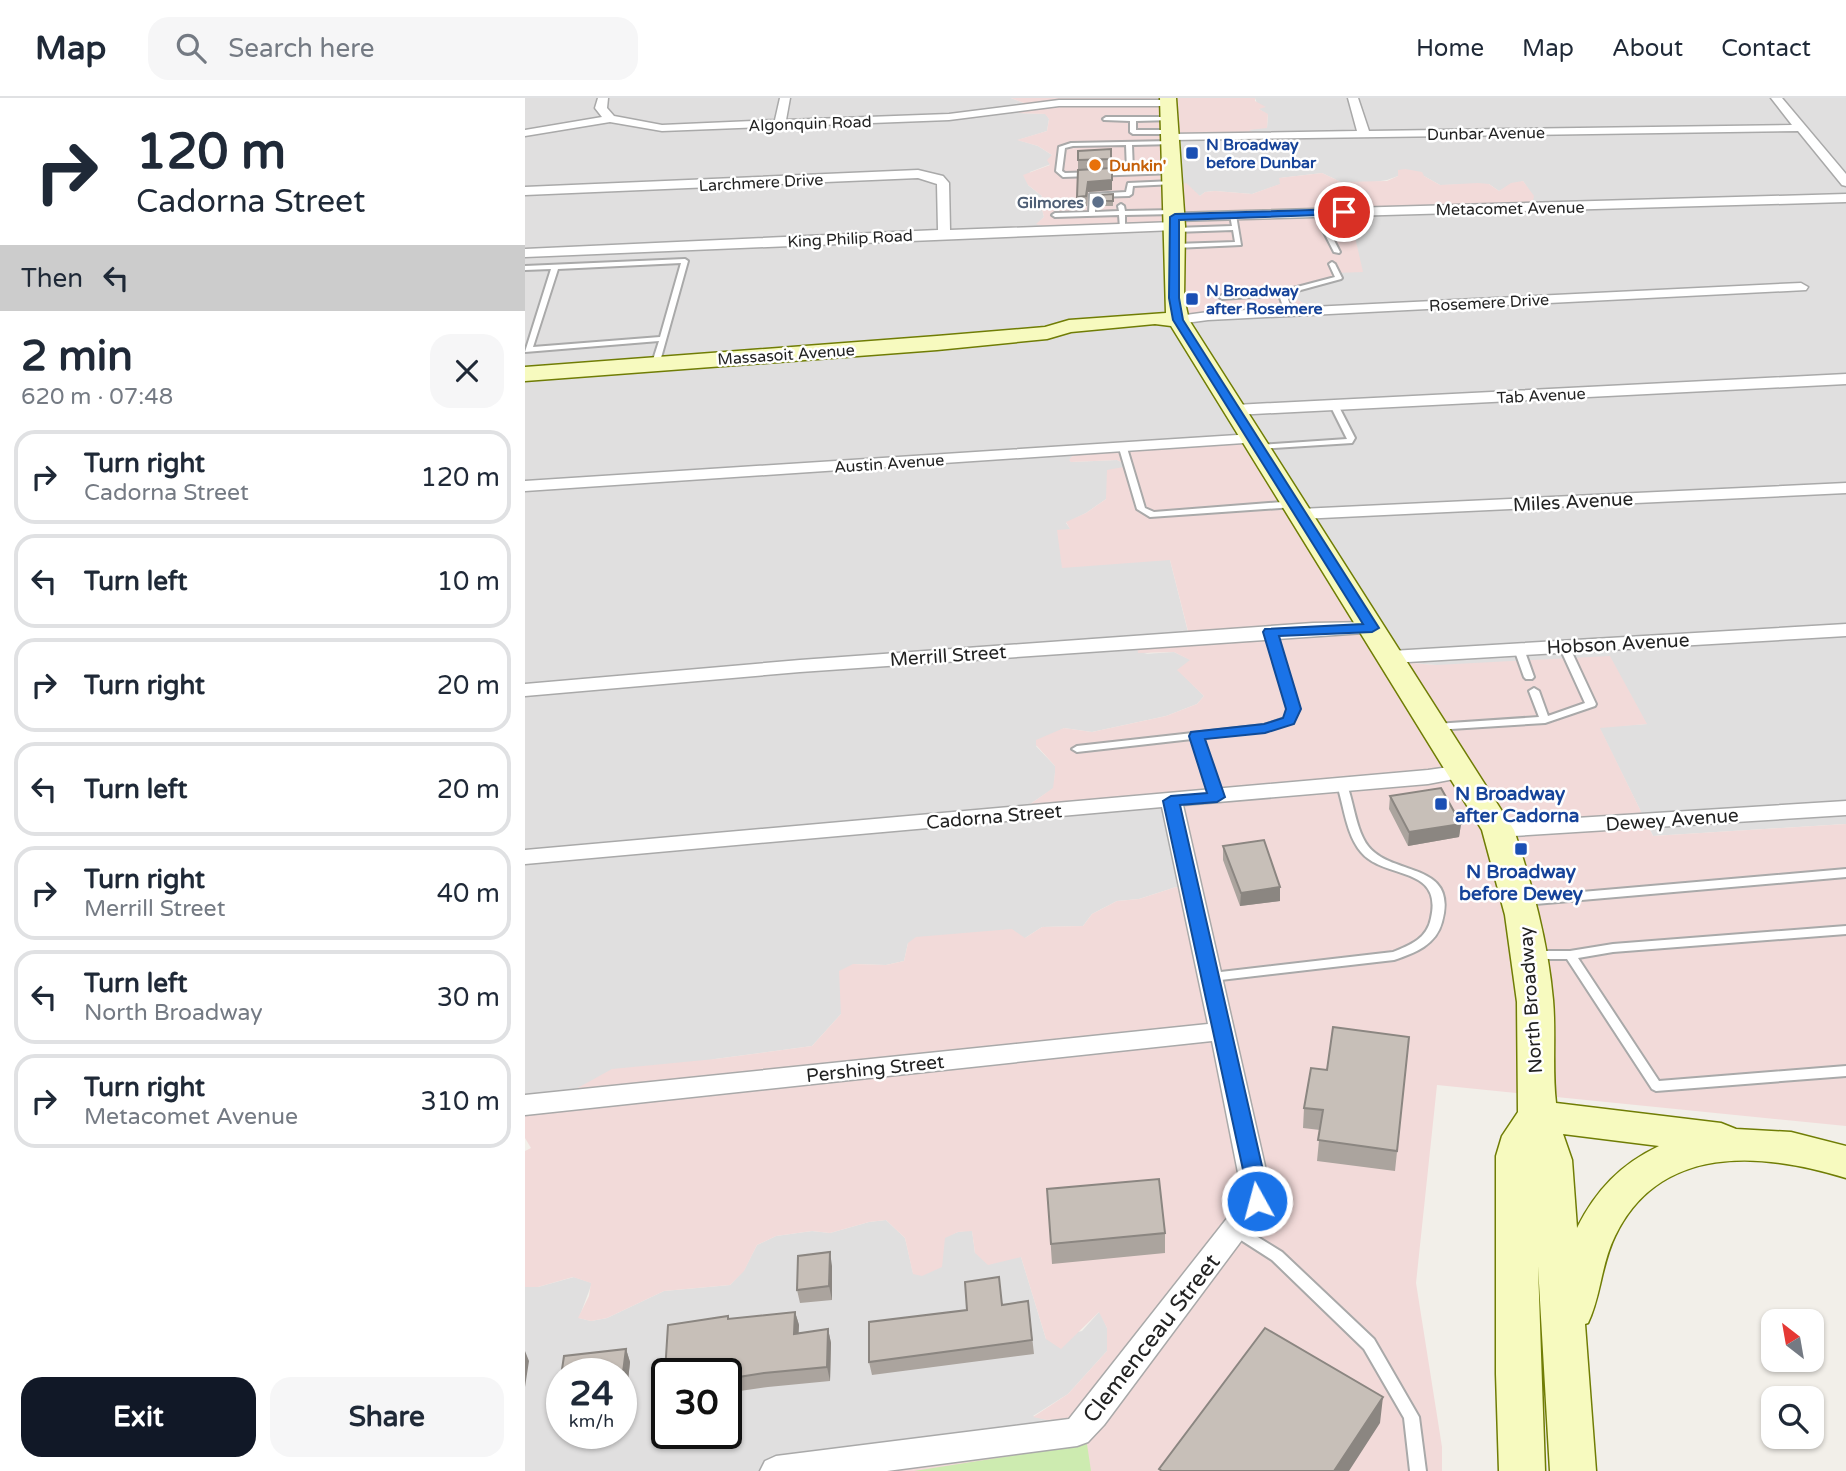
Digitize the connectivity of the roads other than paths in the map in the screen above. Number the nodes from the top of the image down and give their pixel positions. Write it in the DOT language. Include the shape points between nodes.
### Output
graph roads {
  1 [pos="603,98"];
  2 [pos="785,98"];
  3 [pos="1015,98"];
  4 [pos="1353,98"];
  5 [pos="1776,98"];
  6 [pos="1035,105"];
  7 [pos="610,119"];
  8 [pos="1106,119"];
  9 [pos="1133,119"];
  10 [pos="1170,122"];
  11 [pos="779,124"];
  12 [pos="1800,128"];
  13 [pos="525,133"];
  14 [pos="1364,134"];
  15 [pos="1129,144"];
  16 [pos="1130,173"];
  17 [pos="1173,178"];
  18 [pos="1846,183"];
  19 [pos="525,191"];
  20 [pos="1846,198"];
  21 [pos="1121,210"];
  22 [pos="1317,213"];
  23 [pos="1092,214"];
  24 [pos="1055,215"];
  25 [pos="1235,222"];
  26 [pos="1175,226"];
  27 [pos="1123,228"];
  28 [pos="944,234"];
  29 [pos="1337,251"];
  30 [pos="525,253"];
  31 [pos="1332,264"];
  32 [pos="555,267"];
  33 [pos="525,268"];
  34 [pos="1801,287"];
  35 [pos="1282,293"];
  36 [pos="1222,297"];
  37 [pos="1289,312"];
  38 [pos="1178,320"];
  39 [pos="661,339"];
  40 [pos="527,349"];
  41 [pos="656,363"];
  42 [pos="525,374"];
  43 [pos="1846,379"];
  44 [pos="1334,405"];
  45 [pos="1235,411"];
  46 [pos="1256,443"];
  47 [pos="1123,448"];
  48 [pos="525,486"];
  49 [pos="1846,488"];
  50 [pos="1297,509"];
  51 [pos="1372,628"];
  52 [pos="1846,630"];
  53 [pos="1270,632"];
  54 [pos="1564,646"];
  55 [pos="1519,649"];
  56 [pos="1391,657"];
  57 [pos="1529,677"];
  58 [pos="525,690"];
  59 [pos="1534,691"];
  60 [pos="1545,720"];
  61 [pos="1435,727"];
  62 [pos="1196,736"];
  63 [pos="1077,749"];
  64 [pos="1463,771"];
  65 [pos="1342,785"];
  66 [pos="1217,797"];
  67 [pos="1171,801"];
  68 [pos="1846,808"];
  69 [pos="1498,830"];
  70 [pos="525,857"];
  71 [pos="1846,873"];
  72 [pos="1520,901"];
  73 [pos="1846,930"];
  74 [pos="1531,955"];
  75 [pos="1570,955"];
  76 [pos="1212,977"];
  77 [pos="1224,1031"];
  78 [pos="1846,1071"];
  79 [pos="525,1105"];
  80 [pos="1538,1116"];
  81 [pos="1782,1146"];
  82 [pos="1846,1162"];
  83 [pos="1235,1229"];
  84 [pos="1567,1381"];
  85 [pos="811,1469"];
  86 [pos="776,1471"];
  87 [pos="1418,1471"];
  88 [pos="1522,1471"];
  89 [pos="1573,1471"];
  1 -- 7 [label="street" via="601,108"];
  2 -- 11 [label="street"];
  3 -- 6 [label="street, Algonquin Road"];
  4 -- 14 [label="street"];
  5 -- 12 [label="street"];
  6 -- 10 [label="street, Algonquin Road"];
  6 -- 11 [label="street, Algonquin Road" via="959,117"];
  7 -- 11 [label="street, Algonquin Road" via="662,128"];
  7 -- 13 [label="street, Algonquin Road"];
  8 -- 9 [label="lane"];
  9 -- 10 [label="lane"];
  9 -- 10 [label="lane" via="1133,132"];
  10 -- 14 [label="street, Dunbar Avenue"];
  10 -- 15 [label="lane"];
  10 -- 17 [label="main road, North Broadway"];
  12 -- 14 [label="street, Dunbar Avenue"];
  12 -- 18 [label="street"];
  15 -- 16 [label="lane"];
  15 -- 16 [label="lane" via="1062,147 1059,172"];
  16 -- 17 [label="lane"];
  17 -- 23 [label="lane" via="1129,184 1133,195 1093,195"];
  17 -- 26 [label="main road, North Broadway"];
  19 -- 28 [label="street, Larchmere Drive" via="918,174 943,183"];
  20 -- 22 [label="street, Metacomet Avenue"];
  21 -- 23 [label="lane"];
  21 -- 26 [label="lane" via="1137,209"];
  21 -- 27 [label="lane"];
  22 -- 25 [label="street, Metacomet Avenue"];
  22 -- 29 [label="lane"];
  23 -- 24 [label="lane"];
  25 -- 26 [label="street, Metacomet Avenue"];
  25 -- 26 [label="lane" via="1240,244"];
  26 -- 27 [label="street, King Philip Road"];
  26 -- 38 [label="main road, North Broadway"];
  27 -- 28 [label="street, King Philip Road"];
  28 -- 30 [label="street, King Philip Road"];
  31 -- 35 [label="lane" via="1339,278"];
  32 -- 33 [label="lane"];
  32 -- 39 [label="lane" via="685,261"];
  32 -- 40 [label="lane"];
  34 -- 37 [label="street, Rosemere Drive"];
  35 -- 36 [label="lane"];
  35 -- 37 [label="lane"];
  37 -- 38 [label="street, Rosemere Drive"];
  38 -- 41 [label="main road, Massasoit Avenue" via="1152,331 1071,337 1047,333"];
  38 -- 45 [label="main road, North Broadway"];
  39 -- 40 [label="lane"];
  39 -- 41 [label="lane"];
  41 -- 42 [label="main road, Massasoit Avenue"];
  43 -- 44 [label="street, Tab Avenue"];
  44 -- 45 [label="street, Tab Avenue"];
  44 -- 46 [label="lane" via="1349,441"];
  45 -- 46 [label="main road, North Broadway"];
  46 -- 47 [label="street, Austin Avenue"];
  46 -- 50 [label="main road, North Broadway"];
  47 -- 48 [label="street, Austin Avenue"];
  47 -- 50 [label="lane" via="1141,509 1153,515"];
  49 -- 50 [label="street, Miles Avenue"];
  50 -- 51 [label="main road, North Broadway"];
  51 -- 53 [label="street, Merrill Street"];
  51 -- 56 [label="main road, North Broadway"];
  52 -- 54 [label="street, Hobson Avenue"];
  53 -- 58 [label="street, Merrill Street"];
  53 -- 62 [label="lane" via="1294,709 1289,720 1265,728"];
  54 -- 55 [label="street, Hobson Avenue"];
  54 -- 60 [label="lane" via="1591,704"];
  55 -- 56 [label="street, Hobson Avenue"];
  55 -- 57 [label="lane"];
  56 -- 61 [label="main road, North Broadway"];
  59 -- 60 [label="lane"];
  60 -- 61 [label="lane"];
  61 -- 64 [label="main road, North Broadway"];
  62 -- 63 [label="lane"];
  62 -- 66 [label="lane"];
  64 -- 65 [label="street, Cadorna Street"];
  64 -- 69 [label="main road, North Broadway"];
  65 -- 66 [label="street, Cadorna Street"];
  65 -- 76 [label="lane" via="1363,847 1386,864 1422,877 1438,892 1436,930 1423,944 1394,956"];
  66 -- 67 [label="street, Cadorna Street"];
  67 -- 70 [label="street, Cadorna Street"];
  67 -- 76 [label="street, Clemenceau Street"];
  68 -- 69 [label="street, Dewey Avenue"];
  69 -- 72 [label="main road, North Broadway"];
  71 -- 72 [label="lane"];
  72 -- 74 [label="main road, North Broadway"];
  73 -- 75 [label="lane"];
  74 -- 75 [label="lane"];
  74 -- 80 [label="main road, North Broadway"];
  75 -- 78 [label="lane" via="1656,1086"];
  76 -- 77 [label="street, Clemenceau Street"];
  77 -- 79 [label="street, Pershing Street"];
  77 -- 83 [label="street, Clemenceau Street" via="1257,1188 1257,1201"];
  80 -- 81 [label="main road"];
  80 -- 84 [label="main road, North Broadway" via="1552,1160"];
  80 -- 88 [label="main road" via="1522,1136 1516,1156"];
  81 -- 82 [label="main road"];
  81 -- 84 [label="main road" via="1724,1145 1696,1150 1630,1184 1602,1220 1583,1264 1571,1317"];
  83 -- 85 [label="street, Clemenceau Street" via="1077,1432"];
  83 -- 87 [label="lane" via="1277,1256 1369,1344 1411,1417"];
  84 -- 89 [label="main road, North Broadway"];
  85 -- 86 [label="street"];
}
